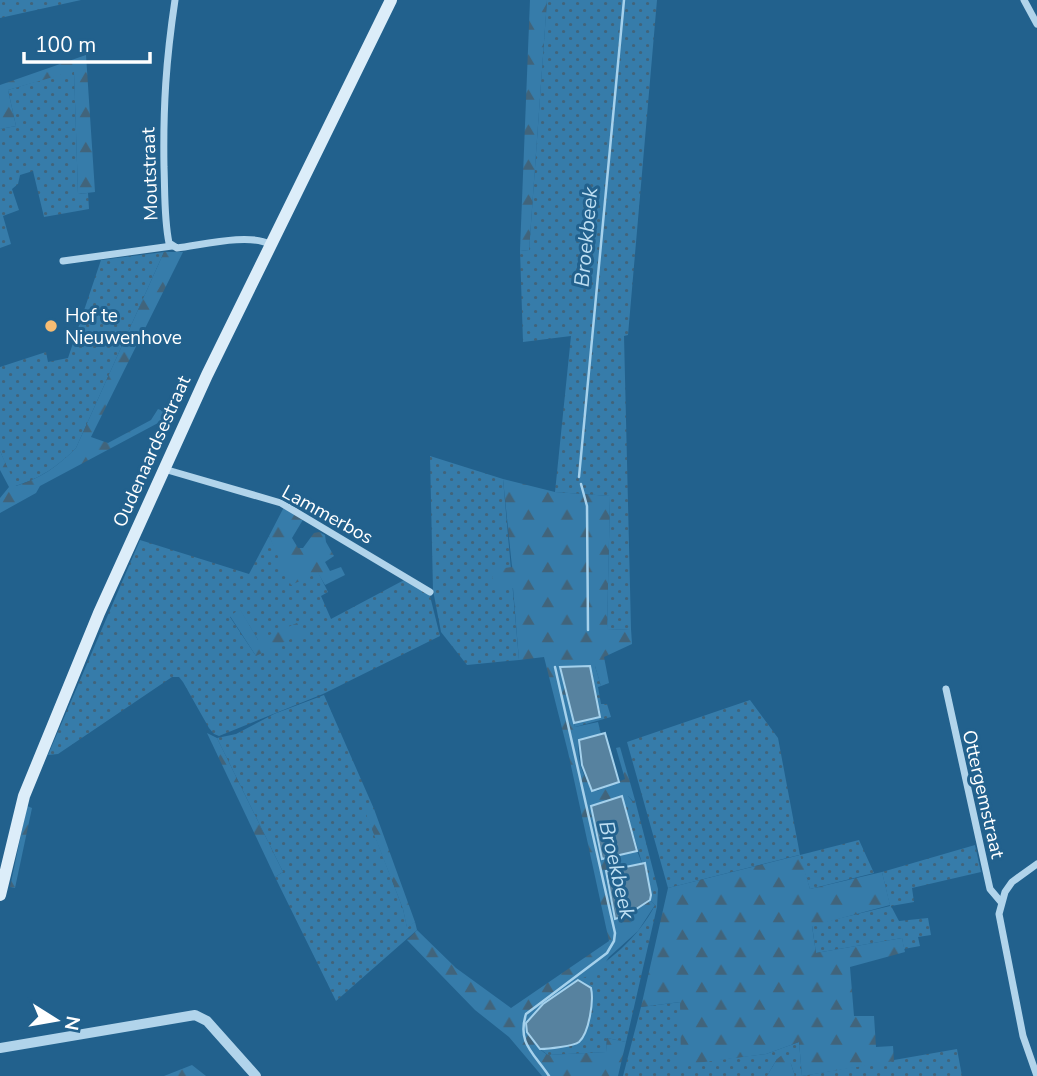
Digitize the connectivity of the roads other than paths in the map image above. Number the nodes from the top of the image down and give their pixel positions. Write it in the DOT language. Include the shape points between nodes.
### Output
graph roads {
  1 [pos="175,0"];
  2 [pos="391,0"];
  3 [pos="1024,0"];
  4 [pos="1037,24"];
  5 [pos="270,244"];
  6 [pos="172,246"];
  7 [pos="63,261"];
  8 [pos="164,469"];
  9 [pos="430,592"];
  10 [pos="946,689"];
  11 [pos="1037,864"];
  12 [pos="0,895"];
  13 [pos="1001,902"];
  14 [pos="0,1048"];
  15 [pos="1036,1071"];
  16 [pos="256,1076"];
  1 -- 6 [label="street, Moutstraat" via="162,121"];
  2 -- 5 [label="main road, Oudenaardsestraat"];
  3 -- 4 [label="street"];
  5 -- 6 [label="street, Moutstraat" via="260,239"];
  5 -- 8 [label="main road, Oudenaardsestraat"];
  6 -- 7 [label="street"];
  8 -- 9 [label="street, Lammerbos" via="276,500"];
  8 -- 12 [label="main road, Oudenaardsestraat" via="27,788"];
  10 -- 13 [label="street, Ottergemstraat" via="990,889"];
  11 -- 13 [label="street, Ottergemstraat" via="1012,882"];
  13 -- 15 [label="street, Ottergemstraat" via="1013,991"];
  14 -- 16 [label="street" via="195,1015 207,1021"];
}
